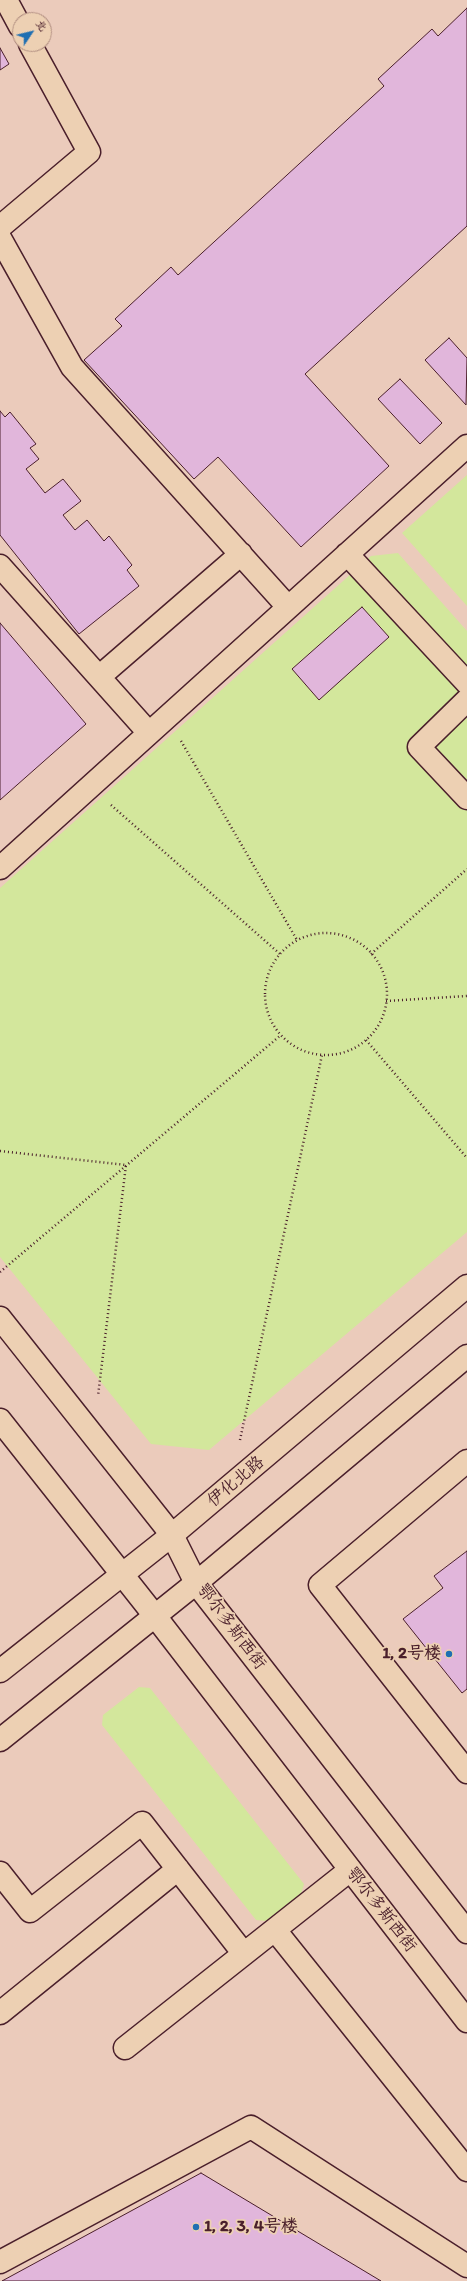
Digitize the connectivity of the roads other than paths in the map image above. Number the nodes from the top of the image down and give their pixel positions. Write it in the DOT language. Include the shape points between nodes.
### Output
graph roads {
  1 [pos="6,0"];
  2 [pos="12,12"];
  3 [pos="34,52"];
  4 [pos="0,227"];
  5 [pos="0,238"];
  6 [pos="467,446"];
  7 [pos="241,554"];
  8 [pos="347,554"];
  9 [pos="0,566"];
  10 [pos="288,607"];
  11 [pos="99,677"];
  12 [pos="467,683"];
  13 [pos="467,700"];
  14 [pos="149,733"];
  15 [pos="467,798"];
  16 [pos="0,868"];
  17 [pos="467,1286"];
  18 [pos="0,1318"];
  19 [pos="467,1356"];
  20 [pos="0,1420"];
  21 [pos="467,1461"];
  22 [pos="172,1535"];
  23 [pos="120,1574"];
  24 [pos="196,1583"];
  25 [pos="155,1616"];
  26 [pos="0,1671"];
  27 [pos="0,1740"];
  28 [pos="467,1772"];
  29 [pos="178,1869"];
  30 [pos="350,1870"];
  31 [pos="0,1873"];
  32 [pos="275,1930"];
  33 [pos="467,1931"];
  34 [pos="244,1954"];
  35 [pos="0,2013"];
  36 [pos="467,2021"];
  37 [pos="125,2048"];
  38 [pos="467,2170"];
  39 [pos="0,2262"];
  40 [pos="467,2266"];
  1 -- 2 [label="main road"];
  3 -- 4 [label="main road" via="89,152"];
  5 -- 7 [label="main road" via="72,367"];
  6 -- 8 [label="main road"];
  7 -- 10 [label="main road"];
  7 -- 11 [label="main road"];
  8 -- 10 [label="main road"];
  8 -- 12 [label="main road"];
  9 -- 11 [label="main road"];
  10 -- 14 [label="main road"];
  11 -- 14 [label="main road"];
  13 -- 15 [label="main road" via="418,747"];
  14 -- 16 [label="main road"];
  17 -- 22 [label="main road, 伊化北路"];
  18 -- 22 [label="main road, 鄂尔多斯西街"];
  19 -- 24 [label="main road"];
  20 -- 23 [label="main road, 鄂尔多斯西街"];
  21 -- 28 [label="main road" via="320,1584"];
  22 -- 23 [label="main road, 伊化北路"];
  22 -- 24 [label="main road, 鄂尔多斯西街"];
  23 -- 25 [label="main road, 鄂尔多斯西街"];
  23 -- 26 [label="main road, 伊化北路"];
  24 -- 25 [label="main road"];
  24 -- 33 [label="main road, 鄂尔多斯西街"];
  25 -- 27 [label="main road"];
  25 -- 30 [label="main road, 鄂尔多斯西街"];
  29 -- 31 [label="main road" via="142,1823 30,1910"];
  29 -- 34 [label="main road"];
  29 -- 35 [label="main road"];
  30 -- 32 [label="main road"];
  30 -- 36 [label="main road, 鄂尔多斯西街"];
  32 -- 34 [label="main road"];
  32 -- 38 [label="main road"];
  34 -- 37 [label="main road"];
  39 -- 40 [label="main road" via="251,2126"];
}
